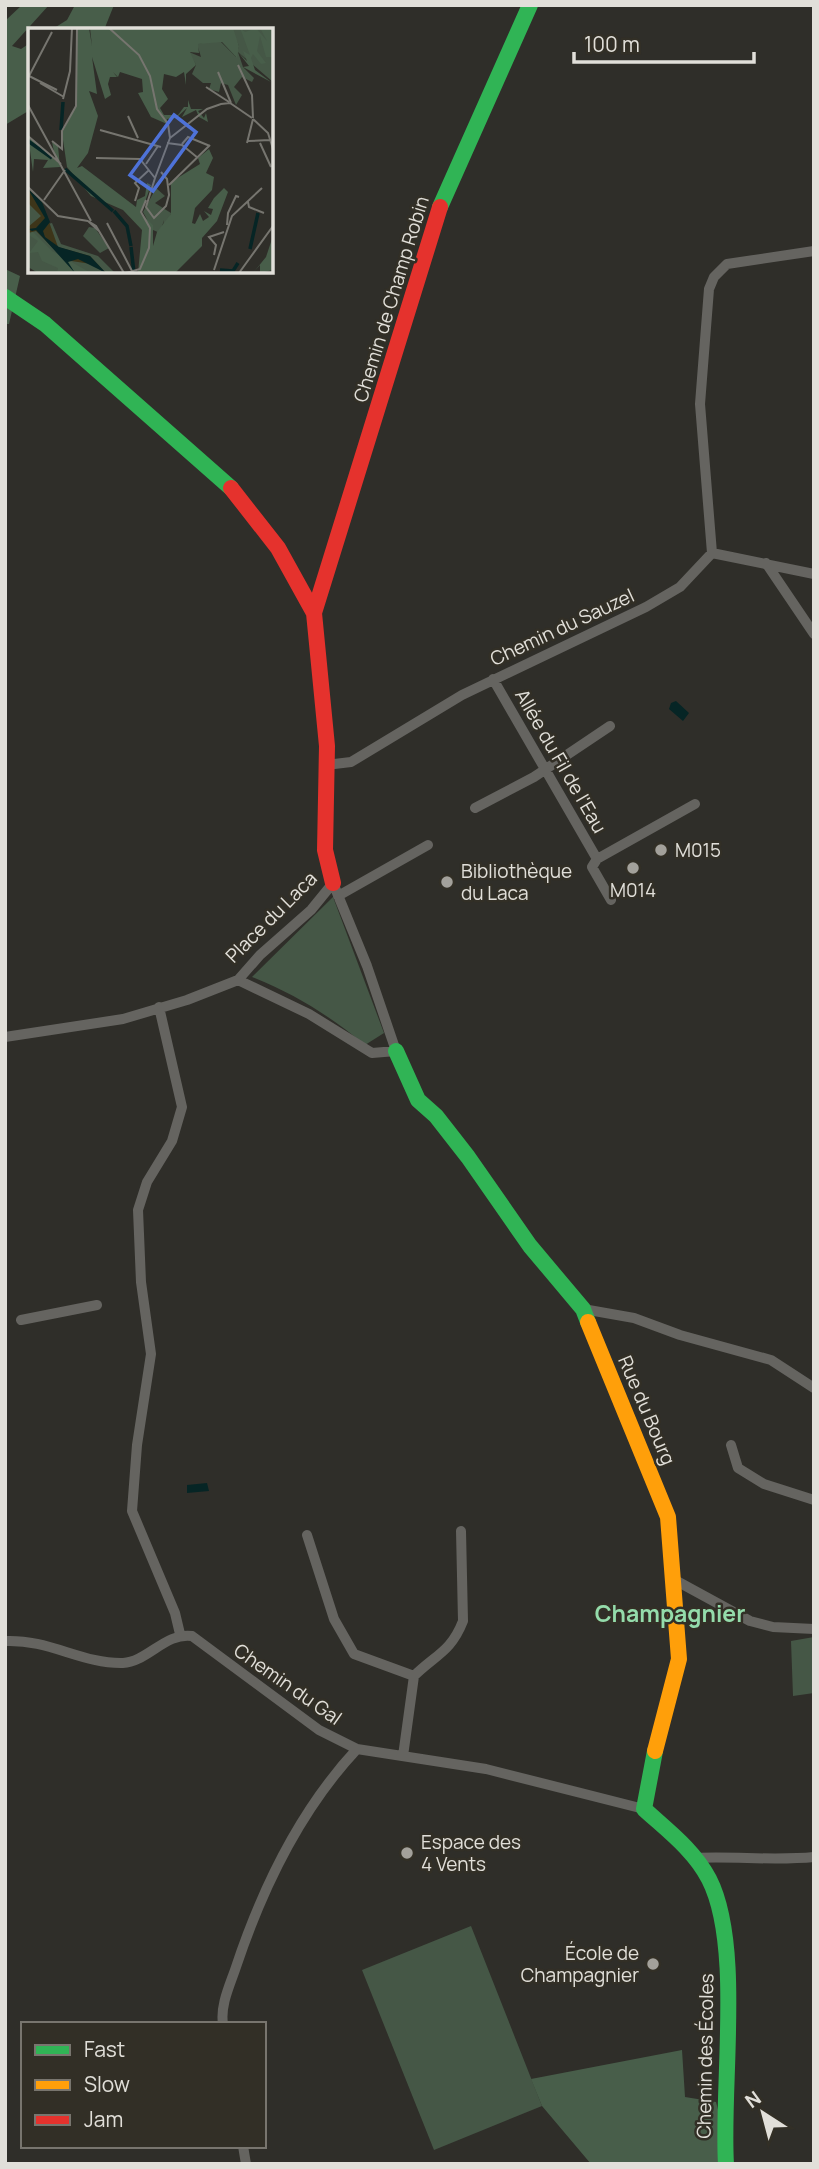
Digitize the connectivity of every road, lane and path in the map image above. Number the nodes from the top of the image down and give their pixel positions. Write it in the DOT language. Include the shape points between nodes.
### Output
graph roads {
  1 [pos="530,5"];
  2 [pos="814,251"];
  3 [pos="5,297"];
  4 [pos="712,553"];
  5 [pos="766,563"];
  6 [pos="814,574"];
  7 [pos="314,613"];
  8 [pos="814,634"];
  9 [pos="493,679"];
  10 [pos="610,726"];
  11 [pos="326,765"];
  12 [pos="547,768"];
  13 [pos="695,804"];
  14 [pos="475,808"];
  15 [pos="428,845"];
  16 [pos="597,859"];
  17 [pos="336,890"];
  18 [pos="611,900"];
  19 [pos="238,981"];
  20 [pos="159,1007"];
  21 [pos="5,1037"];
  22 [pos="396,1051"];
  23 [pos="409,1085"];
  24 [pos="97,1305"];
  25 [pos="583,1309"];
  26 [pos="22,1320"];
  27 [pos="814,1388"];
  28 [pos="731,1445"];
  29 [pos="814,1500"];
  30 [pos="461,1531"];
  31 [pos="307,1535"];
  32 [pos="673,1579"];
  33 [pos="814,1629"];
  34 [pos="180,1634"];
  35 [pos="5,1641"];
  36 [pos="414,1676"];
  37 [pos="357,1749"];
  38 [pos="403,1756"];
  39 [pos="644,1809"];
  40 [pos="814,1857"];
  41 [pos="695,1858"];
  42 [pos="223,2022"];
  43 [pos="726,2164"];
  1 -- 7 [label="street, Chemin de Champ Robin" via="441,205"];
  2 -- 4 [label="street" via="727,264 709,289 700,404"];
  3 -- 7 [label="street" via="55,333 242,498 278,548"];
  4 -- 5 [label="street"];
  4 -- 9 [label="street, Chemin du Sauzel" via="680,587 646,607"];
  5 -- 6 [label="street"];
  5 -- 8 [label="street"];
  7 -- 11 [label="street"];
  9 -- 11 [label="street, Chemin du Sauzel" via="351,762"];
  9 -- 12 [label="street, Allée du Fil de l'Eau"];
  10 -- 12 [label="street"];
  11 -- 17 [label="street" via="326,850"];
  12 -- 14 [label="street"];
  12 -- 16 [label="street, Allée du Fil de l'Eau"];
  13 -- 16 [label="street, Allée du Fil de l'Eau"];
  15 -- 17 [label="street"];
  16 -- 18 [label="street, Allée du Fil de l'Eau" via="592,867"];
  17 -- 19 [label="street, Place du Laca" via="260,955"];
  17 -- 22 [label="street, Place du Laca"];
  19 -- 20 [label="street"];
  19 -- 22 [label="street, Place du Laca" via="309,1014 372,1053"];
  20 -- 21 [label="street" via="123,1019"];
  20 -- 34 [label="street" via="182,1107 172,1141 147,1182 138,1210 151,1354 132,1511"];
  22 -- 23 [label="street, Place du Laca"];
  23 -- 25 [label="street, Rue du Bourg"];
  24 -- 26 [label="street"];
  25 -- 27 [label="street" via="634,1318 771,1360"];
  25 -- 32 [label="street, Rue du Bourg" via="668,1517"];
  28 -- 29 [label="street" via="738,1468 764,1483"];
  30 -- 36 [label="street" via="463,1621 439,1658"];
  31 -- 36 [label="street" via="334,1619 355,1654"];
  32 -- 33 [label="street" via="750,1621"];
  32 -- 39 [label="street, Rue du Bourg" via="679,1659"];
  34 -- 35 [label="street" via="126,1663 97,1661 43,1643"];
  34 -- 37 [label="street, Chemin du Gal" via="191,1636 319,1730"];
  36 -- 38 [label="street"];
  37 -- 38 [label="street, Chemin du Gal"];
  37 -- 42 [label="street" via="330,1778 264,1894 224,2003"];
  38 -- 39 [label="street, Chemin du Gal" via="486,1769"];
  39 -- 41 [label="street, Chemin des Écoles"];
  40 -- 41 [label="street"];
  41 -- 43 [label="street, Chemin des Écoles" via="709,1879 726,1962 730,2006 723,2130"];
}
